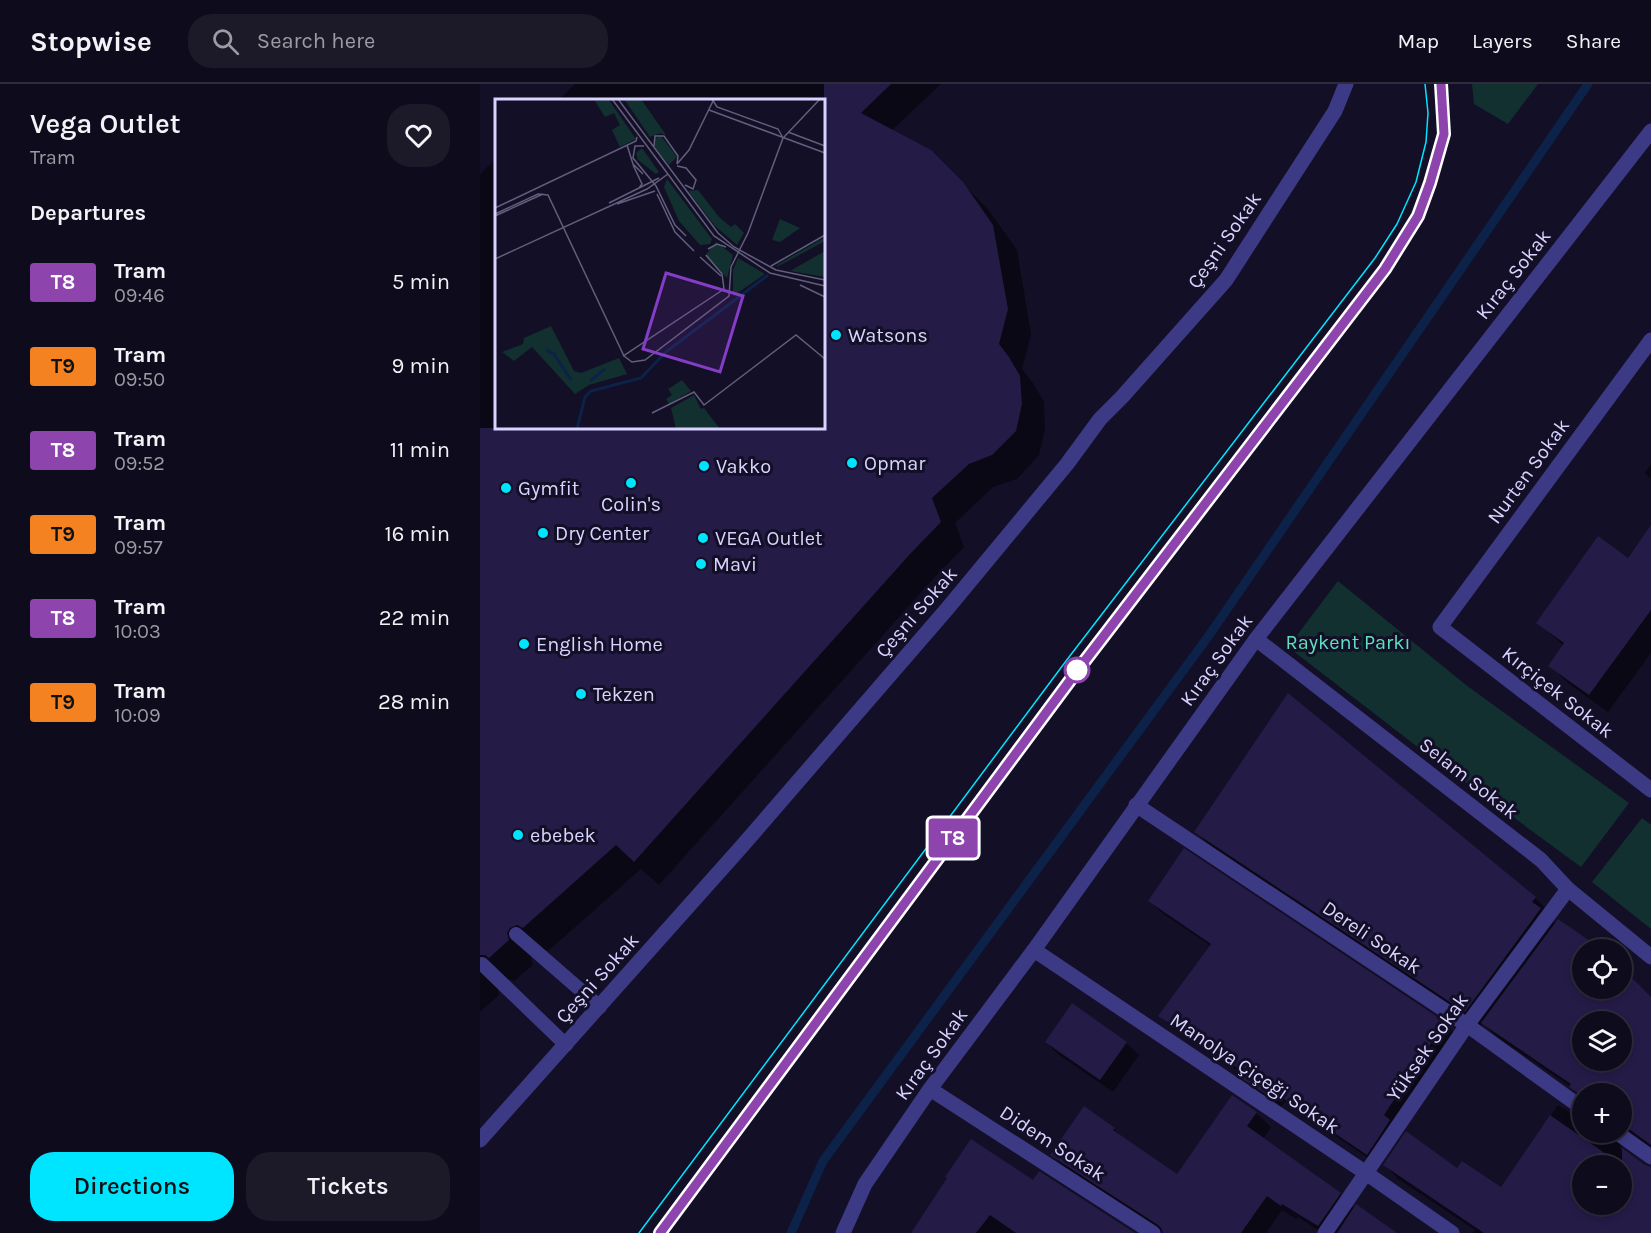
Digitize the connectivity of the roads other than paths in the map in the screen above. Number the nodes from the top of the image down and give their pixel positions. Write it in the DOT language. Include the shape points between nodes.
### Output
graph roads {
  1 [pos="1346,84"];
  2 [pos="1651,131"];
  3 [pos="1651,340"];
  4 [pos="1440,627"];
  5 [pos="1256,639"];
  6 [pos="1651,790"];
  7 [pos="1136,806"];
  8 [pos="1568,888"];
  9 [pos="516,934"];
  10 [pos="1034,951"];
  11 [pos="1651,957"];
  12 [pos="482,964"];
  13 [pos="600,1007"];
  14 [pos="1467,1025"];
  15 [pos="566,1045"];
  16 [pos="930,1089"];
  17 [pos="1572,1101"];
  18 [pos="480,1140"];
  19 [pos="1631,1143"];
  20 [pos="1651,1157"];
  21 [pos="1366,1173"];
  22 [pos="843,1233"];
  23 [pos="1153,1233"];
  24 [pos="1325,1233"];
  25 [pos="1452,1233"];
  1 -- 13 [label="street, Çeşni Sokak" via="1335,111 1226,280 1100,419 947,609"];
  2 -- 5 [label="street, Kıraç Sokak"];
  3 -- 4 [label="street, Nurten Sokak"];
  4 -- 6 [label="street, Kırçiçek Sokak"];
  5 -- 7 [label="street, Kıraç Sokak"];
  5 -- 8 [label="street, Selam Sokak" via="1540,860"];
  7 -- 10 [label="street, Kıraç Sokak"];
  7 -- 14 [label="street, Dereli Sokak"];
  8 -- 11 [label="street, Selam Sokak"];
  8 -- 14 [label="street, Yüksek Sokak"];
  9 -- 13 [label="lane"];
  10 -- 16 [label="street, Kıraç Sokak"];
  10 -- 21 [label="street, Manolya Çiçeği Sokak"];
  12 -- 15 [label="lane"];
  13 -- 15 [label="street, Çeşni Sokak"];
  14 -- 17 [label="street, Dereli Sokak"];
  14 -- 21 [label="street, Yüksek Sokak"];
  15 -- 18 [label="street, Çeşni Sokak"];
  16 -- 22 [label="street, Kıraç Sokak" via="865,1184"];
  16 -- 23 [label="street, Didem Sokak"];
  19 -- 20 [label="street"];
  21 -- 24 [label="street, Yüksek Sokak"];
  21 -- 25 [label="street, Manolya Çiçeği Sokak"];
}
